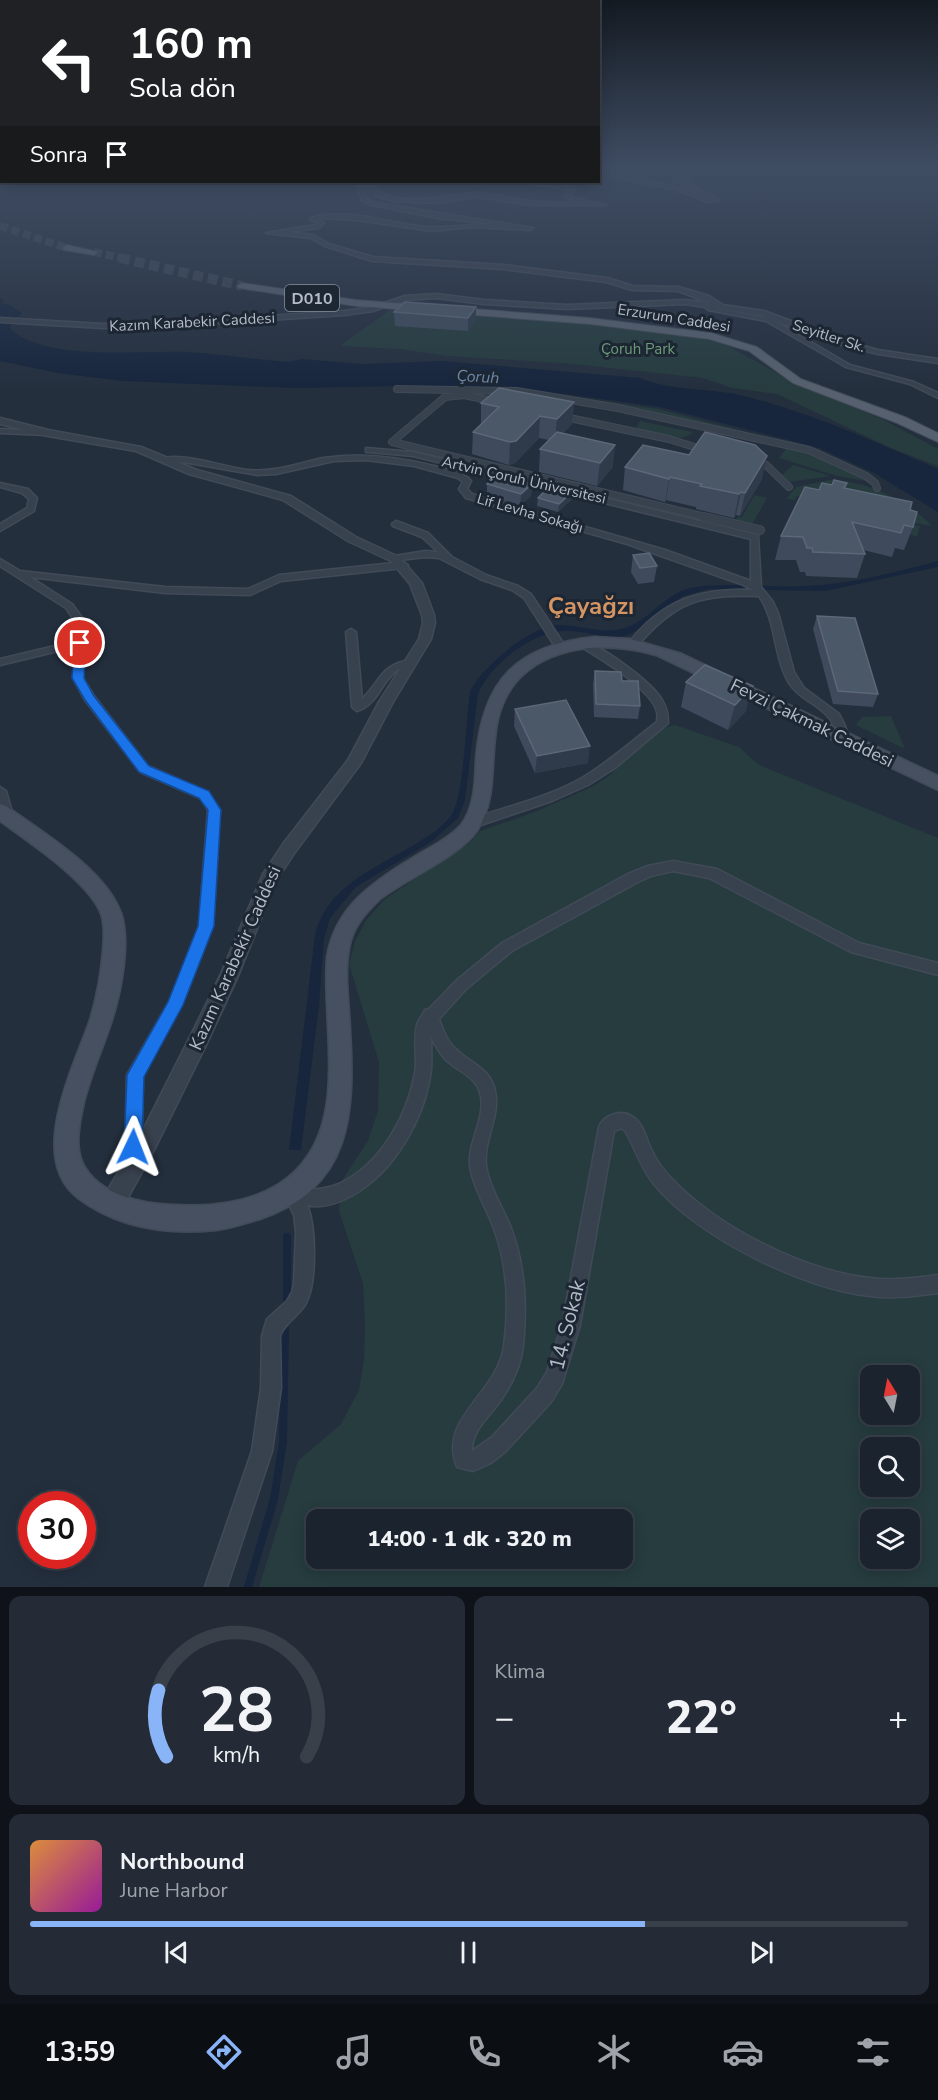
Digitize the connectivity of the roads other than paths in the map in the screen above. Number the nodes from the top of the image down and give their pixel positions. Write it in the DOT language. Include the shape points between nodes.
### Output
graph roads {
  1 [pos="321,242"];
  2 [pos="67,248"];
  3 [pos="94,252"];
  4 [pos="242,286"];
  5 [pos="704,303"];
  6 [pos="383,305"];
  7 [pos="721,307"];
  8 [pos="0,320"];
  9 [pos="938,361"];
  10 [pos="397,389"];
  11 [pos="938,396"];
  12 [pos="508,405"];
  13 [pos="552,414"];
  14 [pos="0,421"];
  15 [pos="0,431"];
  16 [pos="48,433"];
  17 [pos="938,438"];
  18 [pos="712,452"];
  19 [pos="166,459"];
  20 [pos="745,459"];
  21 [pos="292,467"];
  22 [pos="0,485"];
  23 [pos="789,487"];
  24 [pos="877,488"];
  25 [pos="396,524"];
  26 [pos="0,528"];
  27 [pos="758,533"];
  28 [pos="448,558"];
  29 [pos="0,562"];
  30 [pos="399,562"];
  31 [pos="14,573"];
  32 [pos="759,590"];
  33 [pos="351,632"];
  34 [pos="552,635"];
  35 [pos="80,643"];
  36 [pos="582,643"];
  37 [pos="633,644"];
  38 [pos="0,662"];
  39 [pos="410,663"];
  40 [pos="843,738"];
  41 [pos="938,784"];
  42 [pos="0,791"];
  43 [pos="4,813"];
  44 [pos="472,824"];
  45 [pos="938,969"];
  46 [pos="430,1015"];
  47 [pos="132,1171"];
  48 [pos="291,1192"];
  49 [pos="112,1204"];
  50 [pos="938,1284"];
  51 [pos="216,1587"];
  1 -- 7 [label="street" via="372,259 512,268 607,280 632,288 679,290"];
  2 -- 3 [label="main road"];
  4 -- 6 [label="main road, D010"];
  5 -- 6 [label="street, Kazım Karabekir Caddesi" via="567,307 436,296 405,298"];
  5 -- 7 [label="street, Kazım Karabekir Caddesi"];
  5 -- 11 [label="street" via="710,309 768,319 848,366 912,383"];
  6 -- 8 [label="street, Kazım Karabekir Caddesi" via="344,313 146,325"];
  6 -- 17 [label="main road, Erzurum Caddesi / D010" via="621,324 717,338 753,349 797,381"];
  7 -- 9 [label="street, Seyitler Sk." via="776,318 832,340 878,352"];
  10 -- 24 [label="street" via="517,391 618,408 809,450 866,476"];
  12 -- 27 [label="street" via="448,396 392,442"];
  13 -- 18 [label="street" via="675,440"];
  14 -- 16 [label="street"];
  15 -- 16 [label="street"];
  16 -- 19 [label="street" via="138,449"];
  19 -- 21 [label="street, Lif Levha Sokağı" via="249,472"];
  19 -- 30 [label="street" via="193,472 287,498 352,539"];
  20 -- 23 [label="street" via="766,465"];
  21 -- 27 [label="street, Artvin Çoruh Üniversitesi" via="338,451 405,452"];
  21 -- 32 [label="street, Lif Levha Sokağı" via="365,457 458,475 466,479 464,490 469,496 676,558"];
  22 -- 26 [label="street" via="25,491 33,498 31,509"];
  25 -- 28 [label="street" via="425,535"];
  27 -- 32 [label="street"];
  28 -- 30 [label="street" via="425,554"];
  28 -- 34 [label="street" via="483,577 522,591"];
  29 -- 31 [label="street"];
  30 -- 31 [label="street" via="279,578 250,592 165,590"];
  30 -- 39 [label="street, Kazım Karabekir Caddesi" via="416,583 429,623 425,639"];
  31 -- 35 [label="street" via="69,606 85,629"];
  32 -- 37 [label="street" via="694,597 660,616"];
  32 -- 40 [label="street" via="769,607 793,682 835,715"];
  33 -- 39 [label="street" via="357,707 373,698 390,669"];
  34 -- 36 [label="main road, Fevzi Çakmak Caddesi"];
  34 -- 44 [label="main road, Fevzi Çakmak Caddesi" via="506,683 495,702 486,731 480,803"];
  35 -- 38 [label="street"];
  35 -- 47 [label="street" via="78,678 144,769 204,795 214,810 206,926 175,1005 135,1075"];
  36 -- 37 [label="main road, Fevzi Çakmak Caddesi"];
  36 -- 44 [label="street" via="644,686 661,707 662,723 584,782"];
  37 -- 40 [label="main road, Fevzi Çakmak Caddesi" via="682,662"];
  39 -- 47 [label="street, Kazım Karabekir Caddesi" via="354,763 269,879 219,997"];
  40 -- 41 [label="main road, Fevzi Çakmak Caddesi"];
  42 -- 43 [label="street"];
  43 -- 49 [label="main road, Fevzi Çakmak Caddesi" via="96,888 113,922 113,956 105,1006 70,1108 66,1139 67,1158 74,1175 86,1190"];
  44 -- 48 [label="main road, Fevzi Çakmak Caddesi" via="453,843 366,900 348,923 337,950 336,965 338,1114 321,1165"];
  45 -- 46 [label="street" via="856,948 712,873 673,866 633,878 507,947"];
  46 -- 48 [label="street" via="423,1028 425,1057 419,1089 385,1160 349,1189 331,1196 315,1198"];
  46 -- 50 [label="street, 14. Sokak" via="437,1037 452,1055 475,1072 488,1093 478,1163 505,1235 515,1310 511,1360 495,1392 461,1440 464,1460 484,1456 499,1444 532,1410 555,1377 570,1325 607,1127 615,1120 630,1124 648,1163 678,1196 765,1253 851,1285 891,1288"];
  47 -- 49 [label="street, Kazım Karabekir Caddesi"];
  48 -- 49 [label="main road, Fevzi Çakmak Caddesi" via="261,1207 212,1218 159,1216"];
  48 -- 51 [label="street" via="302,1214 305,1232 303,1282 300,1296 274,1326 271,1336 271,1388 262,1451"];
}
